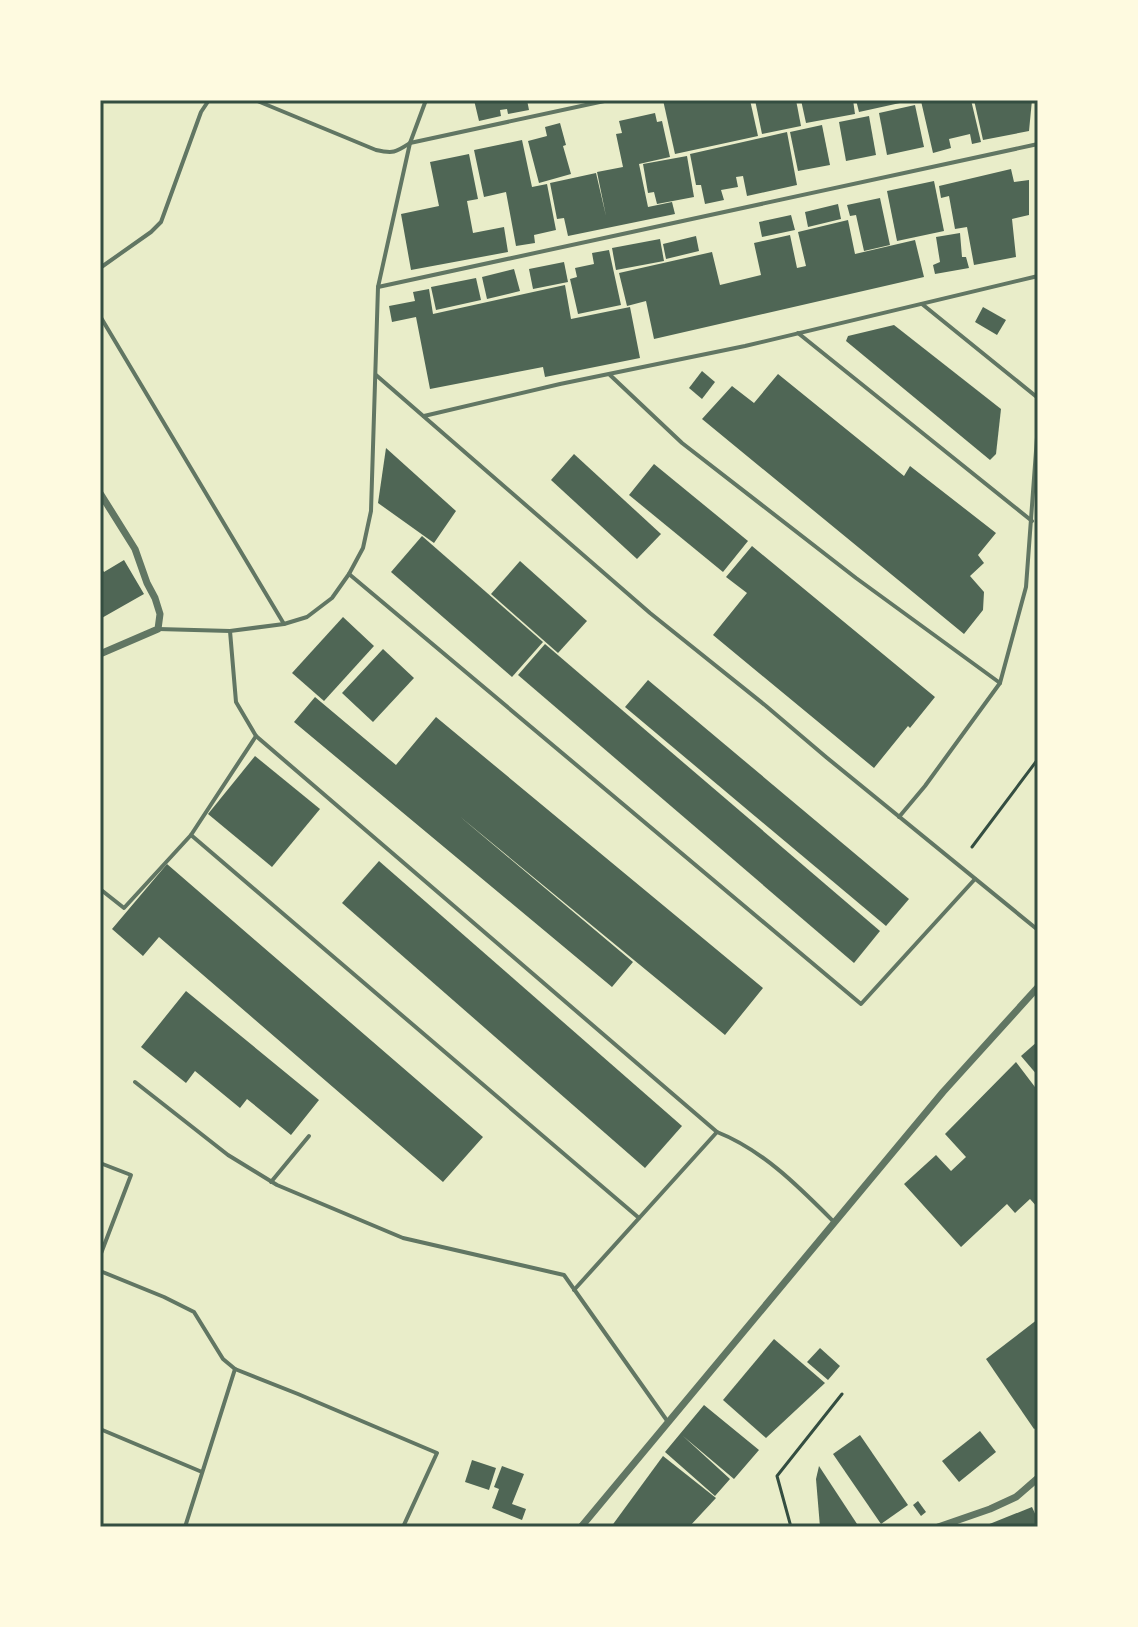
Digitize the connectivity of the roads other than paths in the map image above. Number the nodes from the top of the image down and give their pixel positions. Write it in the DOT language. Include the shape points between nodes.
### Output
graph roads {
  1 [pos="209,100"];
  2 [pos="255,100"];
  3 [pos="426,100"];
  4 [pos="609,100"];
  5 [pos="410,143"];
  6 [pos="1038,144"];
  7 [pos="100,268"];
  8 [pos="1038,276"];
  9 [pos="378,287"];
  10 [pos="922,304"];
  11 [pos="100,316"];
  12 [pos="798,333"];
  13 [pos="609,374"];
  14 [pos="376,375"];
  15 [pos="1038,398"];
  16 [pos="424,416"];
  17 [pos="1038,424"];
  18 [pos="100,493"];
  19 [pos="1032,521"];
  20 [pos="349,574"];
  21 [pos="284,624"];
  22 [pos="158,629"];
  23 [pos="230,631"];
  24 [pos="100,654"];
  25 [pos="1000,683"];
  26 [pos="256,736"];
  27 [pos="899,817"];
  28 [pos="191,835"];
  29 [pos="975,879"];
  30 [pos="100,889"];
  31 [pos="1038,930"];
  32 [pos="1038,987"];
  33 [pos="135,1082"];
  34 [pos="717,1132"];
  35 [pos="309,1136"];
  36 [pos="100,1163"];
  37 [pos="271,1182"];
  38 [pos="639,1218"];
  39 [pos="834,1222"];
  40 [pos="100,1256"];
  41 [pos="100,1271"];
  42 [pos="574,1290"];
  43 [pos="235,1369"];
  44 [pos="668,1422"];
  45 [pos="100,1429"];
  46 [pos="202,1472"];
  47 [pos="1038,1478"];
  48 [pos="949,1525"];
  49 [pos="185,1527"];
  50 [pos="403,1527"];
  51 [pos="581,1527"];
  52 [pos="938,1527"];
  1 -- 7 [label="lane" via="161,222"];
  2 -- 5 [label="lane" via="376,150 396,152"];
  3 -- 5 [label="lane"];
  4 -- 5 [label="lane"];
  5 -- 9 [label="lane"];
  6 -- 9 [label="lane"];
  8 -- 10 [label="lane"];
  9 -- 14 [label="lane"];
  10 -- 12 [label="lane"];
  10 -- 15 [label="lane"];
  11 -- 21 [label="lane"];
  12 -- 13 [label="lane"];
  12 -- 19 [label="lane"];
  13 -- 16 [label="lane"];
  13 -- 25 [label="lane" via="682,443"];
  14 -- 16 [label="lane"];
  14 -- 20 [label="lane" via="371,511 363,548"];
  16 -- 27 [label="lane" via="650,613"];
  17 -- 19 [label="lane"];
  18 -- 22 [label="street" via="135,549 160,614"];
  19 -- 25 [label="lane" via="1026,587"];
  20 -- 21 [label="lane" via="332,598 307,617"];
  20 -- 29 [label="lane" via="861,1004"];
  21 -- 23 [label="lane"];
  22 -- 23 [label="lane"];
  22 -- 24 [label="street"];
  23 -- 26 [label="lane" via="236,702"];
  25 -- 27 [label="lane"];
  26 -- 28 [label="lane"];
  26 -- 34 [label="lane"];
  27 -- 29 [label="lane"];
  28 -- 30 [label="lane" via="124,908"];
  28 -- 38 [label="lane"];
  29 -- 31 [label="lane"];
  32 -- 39 [label="street"];
  33 -- 37 [label="lane"];
  34 -- 38 [label="lane"];
  34 -- 39 [label="lane" via="780,1172"];
  35 -- 37 [label="lane"];
  36 -- 40 [label="lane" via="131,1175"];
  37 -- 42 [label="lane" via="403,1238 564,1275"];
  38 -- 42 [label="lane"];
  39 -- 44 [label="street"];
  41 -- 43 [label="lane" via="194,1312"];
  42 -- 44 [label="lane"];
  43 -- 46 [label="lane"];
  43 -- 50 [label="lane" via="437,1453"];
  44 -- 51 [label="street"];
  45 -- 46 [label="lane"];
  46 -- 49 [label="lane"];
  47 -- 48 [label="street" via="1016,1497"];
  48 -- 52 [label="street"];
}
